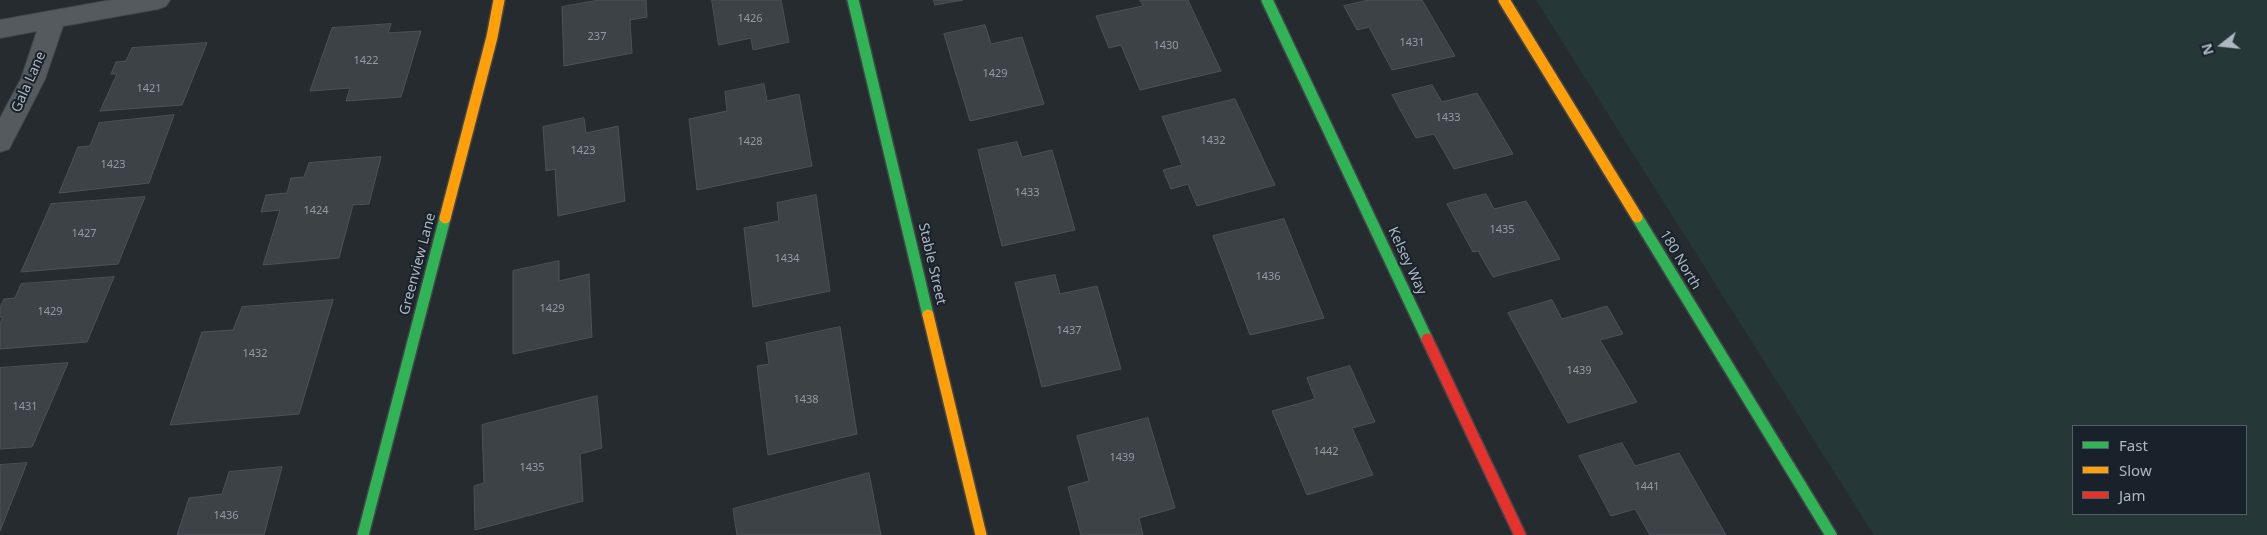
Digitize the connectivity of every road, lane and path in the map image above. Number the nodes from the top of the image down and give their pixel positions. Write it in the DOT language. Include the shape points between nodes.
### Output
graph roads {
  1 [pos="158,0"];
  2 [pos="499,0"];
  3 [pos="853,0"];
  4 [pos="1267,0"];
  5 [pos="1504,0"];
  6 [pos="52,20"];
  7 [pos="0,29"];
  8 [pos="0,142"];
  9 [pos="363,535"];
  10 [pos="981,535"];
  11 [pos="1520,535"];
  12 [pos="1831,535"];
  1 -- 6 [label="street"];
  2 -- 9 [label="street, Greenview Lane"];
  3 -- 10 [label="street, Stable Street"];
  4 -- 11 [label="street, Kelsey Way"];
  5 -- 12 [label="street, 180 North"];
  6 -- 7 [label="street"];
  6 -- 8 [label="street, Gala Lane" via="33,79"];
}
